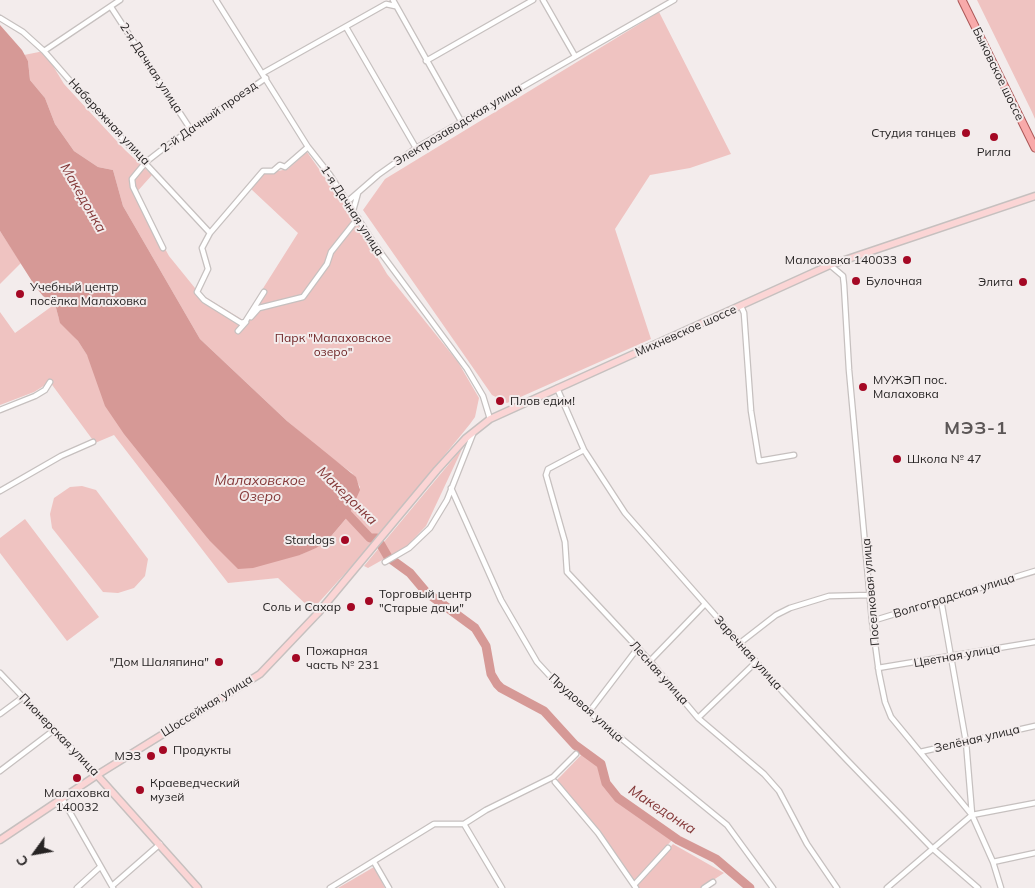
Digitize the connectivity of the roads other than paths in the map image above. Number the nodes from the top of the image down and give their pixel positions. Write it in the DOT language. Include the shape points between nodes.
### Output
graph roads {
  1 [pos="120,0"];
  2 [pos="216,0"];
  3 [pos="393,0"];
  4 [pos="533,0"];
  5 [pos="543,0"];
  6 [pos="674,0"];
  7 [pos="962,0"];
  8 [pos="386,2"];
  9 [pos="395,6"];
  10 [pos="111,7"];
  11 [pos="0,18"];
  12 [pos="346,27"];
  13 [pos="44,51"];
  14 [pos="575,56"];
  15 [pos="426,61"];
  16 [pos="264,75"];
  17 [pos="461,121"];
  18 [pos="191,130"];
  19 [pos="308,147"];
  20 [pos="416,148"];
  21 [pos="1035,148"];
  22 [pos="146,162"];
  23 [pos="358,192"];
  24 [pos="1035,196"];
  25 [pos="347,202"];
  26 [pos="353,211"];
  27 [pos="358,218"];
  28 [pos="210,234"];
  29 [pos="163,248"];
  30 [pos="830,265"];
  31 [pos="264,292"];
  32 [pos="741,306"];
  33 [pos="238,331"];
  34 [pos="50,382"];
  35 [pos="557,387"];
  36 [pos="0,410"];
  37 [pos="490,419"];
  38 [pos="474,430"];
  39 [pos="93,442"];
  40 [pos="584,450"];
  41 [pos="794,455"];
  42 [pos="451,488"];
  43 [pos="0,491"];
  44 [pos="383,536"];
  45 [pos="385,562"];
  46 [pos="1035,571"];
  47 [pos="871,595"];
  48 [pos="941,600"];
  49 [pos="705,604"];
  50 [pos="872,621"];
  51 [pos="1035,642"];
  52 [pos="740,643"];
  53 [pos="638,649"];
  54 [pos="950,657"];
  55 [pos="650,661"];
  56 [pos="756,662"];
  57 [pos="878,668"];
  58 [pos="0,673"];
  59 [pos="23,697"];
  60 [pos="589,712"];
  61 [pos="0,714"];
  62 [pos="698,718"];
  63 [pos="1035,726"];
  64 [pos="54,730"];
  65 [pos="966,742"];
  66 [pos="920,752"];
  67 [pos="576,754"];
  68 [pos="0,771"];
  69 [pos="98,775"];
  70 [pos="555,782"];
  71 [pos="63,800"];
  72 [pos="1035,803"];
  73 [pos="972,815"];
  74 [pos="464,824"];
  75 [pos="0,840"];
  76 [pos="160,844"];
  77 [pos="668,848"];
  78 [pos="932,848"];
  79 [pos="1035,853"];
  80 [pos="374,862"];
  81 [pos="993,862"];
  82 [pos="100,867"];
  83 [pos="713,882"];
  84 [pos="635,886"];
  85 [pos="112,887"];
  86 [pos="78,888"];
  87 [pos="198,888"];
  88 [pos="330,888"];
  89 [pos="388,888"];
  90 [pos="502,888"];
  91 [pos="704,888"];
  92 [pos="773,888"];
  93 [pos="838,888"];
  94 [pos="887,888"];
  95 [pos="978,888"];
  96 [pos="1001,888"];
  1 -- 10 [label="street"];
  2 -- 16 [label="street, 1-я Дачная улица"];
  3 -- 9 [label="street"];
  4 -- 15 [label="street"];
  5 -- 14 [label="street"];
  6 -- 14 [label="street, Электрозаводская улица"];
  7 -- 21 [label="main road, Быковское шоссе"];
  8 -- 9 [label="street"];
  8 -- 12 [label="street, 2-й Дачный проезд"];
  9 -- 15 [label="street"];
  10 -- 13 [label="street"];
  10 -- 18 [label="street, 2-я Дачная улица"];
  11 -- 13 [label="street, Набережная улица" via="23,32"];
  12 -- 16 [label="street, 2-й Дачный проезд"];
  12 -- 20 [label="street"];
  13 -- 22 [label="street, Набережная улица"];
  14 -- 17 [label="street, Электрозаводская улица"];
  15 -- 17 [label="street"];
  16 -- 18 [label="street, 2-й Дачный проезд"];
  16 -- 19 [label="street, 1-я Дачная улица"];
  17 -- 20 [label="street, Электрозаводская улица"];
  18 -- 22 [label="street, 2-й Дачный проезд"];
  19 -- 25 [label="street, 1-я Дачная улица"];
  19 -- 28 [label="street" via="285,167 280,165 273,171 263,171"];
  20 -- 23 [label="street, Электрозаводская улица"];
  22 -- 28 [label="street, Набережная улица"];
  22 -- 29 [label="street, 2-й Дачный проезд" via="132,178 132,187"];
  23 -- 25 [label="street, Электрозаводская улица"];
  23 -- 26 [label="street"];
  24 -- 30 [label="main road, Михневское шоссе"];
  25 -- 26 [label="street, 1-я Дачная улица"];
  26 -- 27 [label="street, 1-я Дачная улица"];
  27 -- 33 [label="street" via="331,252 327,264 303,297 259,308"];
  27 -- 37 [label="street, 1-я Дачная улица" via="393,272 462,363 483,396"];
  28 -- 31 [label="street" via="202,248 208,269 197,292 204,300 241,323 245,322"];
  30 -- 32 [label="main road, Михневское шоссе"];
  30 -- 47 [label="street, Поселковая улица" via="843,276"];
  32 -- 35 [label="main road, Михневское шоссе"];
  32 -- 41 [label="street" via="759,461"];
  34 -- 36 [label="street" via="35,396"];
  35 -- 37 [label="main road, Михневское шоссе"];
  35 -- 40 [label="street, Заречная улица"];
  37 -- 38 [label="main road, Михневское шоссе"];
  38 -- 42 [label="street"];
  38 -- 44 [label="main road, Михневское шоссе"];
  39 -- 43 [label="street" via="61,456"];
  40 -- 49 [label="street, Заречная улица" via="625,513"];
  40 -- 53 [label="street, Лесная улица" via="548,469 546,475 565,542 567,572"];
  42 -- 45 [label="street" via="448,500 430,528 409,548"];
  42 -- 60 [label="street, Прудовая улица" via="489,576 530,652 556,683"];
  44 -- 69 [label="main road, Шоссейная улица" via="318,613 260,674"];
  46 -- 48 [label="street, Волгоградская улица"];
  47 -- 50 [label="street, Поселковая улица"];
  47 -- 52 [label="street" via="829,596 790,608"];
  48 -- 50 [label="street, Волгоградская улица"];
  48 -- 54 [label="street"];
  49 -- 52 [label="street, Заречная улица"];
  49 -- 55 [label="street"];
  50 -- 57 [label="street, Поселковая улица"];
  51 -- 54 [label="street, Цветная улица"];
  52 -- 56 [label="street, Заречная улица"];
  53 -- 55 [label="street, Лесная улица"];
  53 -- 60 [label="street"];
  54 -- 57 [label="street, Цветная улица"];
  54 -- 65 [label="street"];
  55 -- 62 [label="street, Лесная улица"];
  56 -- 62 [label="street"];
  56 -- 78 [label="street, Заречная улица"];
  57 -- 66 [label="street, Поселковая улица" via="891,718"];
  58 -- 59 [label="street, Пионерская улица"];
  59 -- 61 [label="street"];
  59 -- 64 [label="street, Пионерская улица"];
  60 -- 92 [label="street, Прудовая улица" via="727,825"];
  62 -- 93 [label="street, Лесная улица" via="780,791 807,844"];
  63 -- 65 [label="street, Зелёная улица"];
  64 -- 68 [label="street"];
  64 -- 69 [label="street, Пионерская улица"];
  65 -- 66 [label="street, Зелёная улица"];
  65 -- 73 [label="street"];
  66 -- 73 [label="street, Поселковая улица"];
  67 -- 74 [label="street" via="553,777"];
  69 -- 71 [label="main road, Шоссейная улица"];
  69 -- 76 [label="main road, Пионерская улица"];
  70 -- 84 [label="street" via="598,832"];
  71 -- 75 [label="main road, Шоссейная улица"];
  71 -- 82 [label="street"];
  72 -- 73 [label="street"];
  73 -- 78 [label="street"];
  73 -- 81 [label="street, Поселковая улица"];
  74 -- 80 [label="street" via="434,824"];
  74 -- 90 [label="street"];
  76 -- 85 [label="street"];
  76 -- 87 [label="main road, Пионерская улица"];
  77 -- 84 [label="street"];
  78 -- 94 [label="street"];
  78 -- 95 [label="street, Заречная улица"];
  79 -- 81 [label="street"];
  80 -- 88 [label="street"];
  80 -- 89 [label="street"];
  81 -- 96 [label="street, Поселковая улица"];
  82 -- 85 [label="street"];
  82 -- 86 [label="street"];
  83 -- 91 [label="street"];
}
